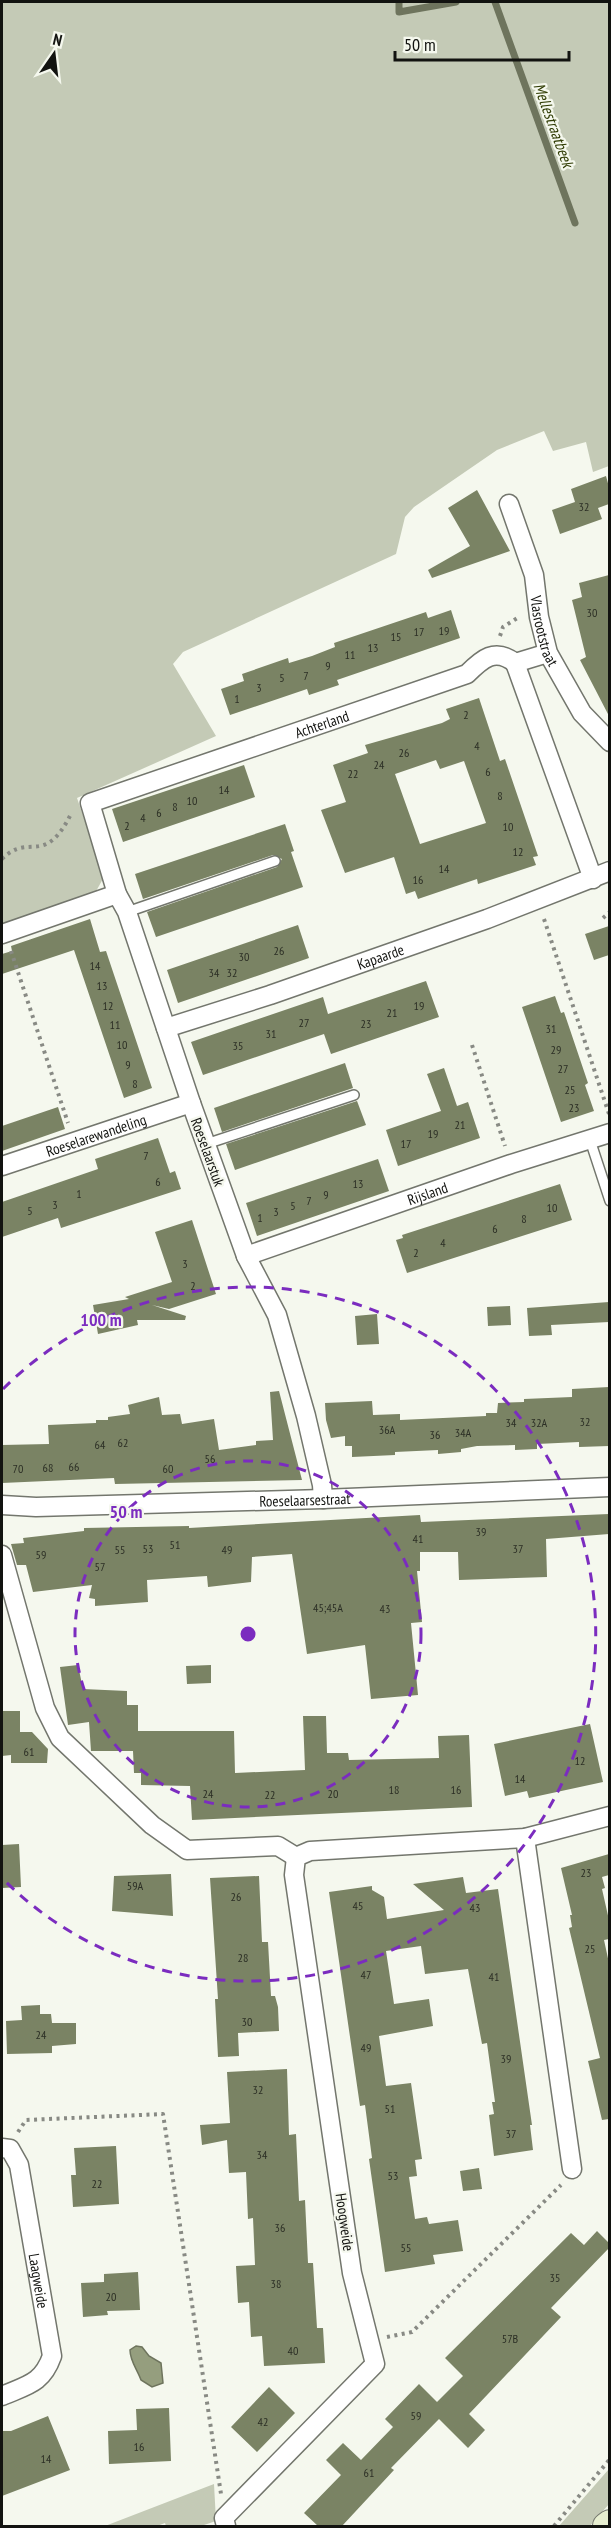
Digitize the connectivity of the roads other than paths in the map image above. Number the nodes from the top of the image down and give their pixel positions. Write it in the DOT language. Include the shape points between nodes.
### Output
graph roads {
  1 [pos="509,504"];
  2 [pos="548,653"];
  3 [pos="515,663"];
  4 [pos="609,742"];
  5 [pos="90,804"];
  6 [pos="274,861"];
  7 [pos="609,871"];
  8 [pos="593,879"];
  9 [pos="117,894"];
  10 [pos="127,912"];
  11 [pos="3,934"];
  12 [pos="166,1028"];
  13 [pos="354,1095"];
  14 [pos="191,1103"];
  15 [pos="609,1133"];
  16 [pos="589,1137"];
  17 [pos="206,1144"];
  18 [pos="2,1166"];
  19 [pos="609,1201"];
  20 [pos="246,1256"];
  21 [pos="609,1486"];
  22 [pos="323,1499"];
  23 [pos="2,1505"];
  24 [pos="2,1555"];
  25 [pos="609,1816"];
  26 [pos="525,1838"];
  27 [pos="296,1857"];
  28 [pos="6,2149"];
  29 [pos="572,2169"];
  30 [pos="2,2396"];
  31 [pos="225,2522"];
  32 [pos="609,2523"];
  33 [pos="606,2526"];
  1 -- 2 [label="street, Vlasrootstraat" via="534,575"];
  2 -- 3 [label="street"];
  2 -- 4 [label="street, Vlasrootstraat" via="582,713"];
  3 -- 5 [label="street, Achterland" via="494,654 467,674"];
  3 -- 8 [label="street"];
  5 -- 9 [label="street, Roeselaarstuk"];
  6 -- 10 [label="lane"];
  7 -- 8 [label="street, Kapaarde"];
  8 -- 12 [label="street, Kapaarde" via="270,995"];
  9 -- 10 [label="street, Roeselaarstuk"];
  9 -- 11 [label="street"];
  10 -- 12 [label="street, Roeselaarstuk"];
  12 -- 14 [label="street, Roeselaarstuk"];
  13 -- 17 [label="lane"];
  14 -- 17 [label="street, Roeselaarstuk"];
  14 -- 18 [label="street, Roeselarewandeling"];
  15 -- 16 [label="street, Rijsland"];
  16 -- 19 [label="lane"];
  16 -- 20 [label="street, Rijsland"];
  17 -- 20 [label="street, Roeselaarstuk"];
  20 -- 22 [label="street, Roeselaarstuk" via="277,1315 306,1416"];
  21 -- 22 [label="street, Roeselaarsestraat"];
  22 -- 23 [label="street, Roeselaarsestraat"];
  24 -- 27 [label="street" via="45,1708 60,1738 152,1825 187,1850 278,1846"];
  25 -- 26 [label="street"];
  26 -- 27 [label="street" via="310,1851"];
  26 -- 29 [label="street"];
  27 -- 31 [label="street, Hoogweide" via="294,1875 352,2273 375,2364"];
  28 -- 30 [label="street, Laagweide" via="19,2165 52,2356 46,2372 35,2382"];
  32 -- 33 [label="main road"];
}
